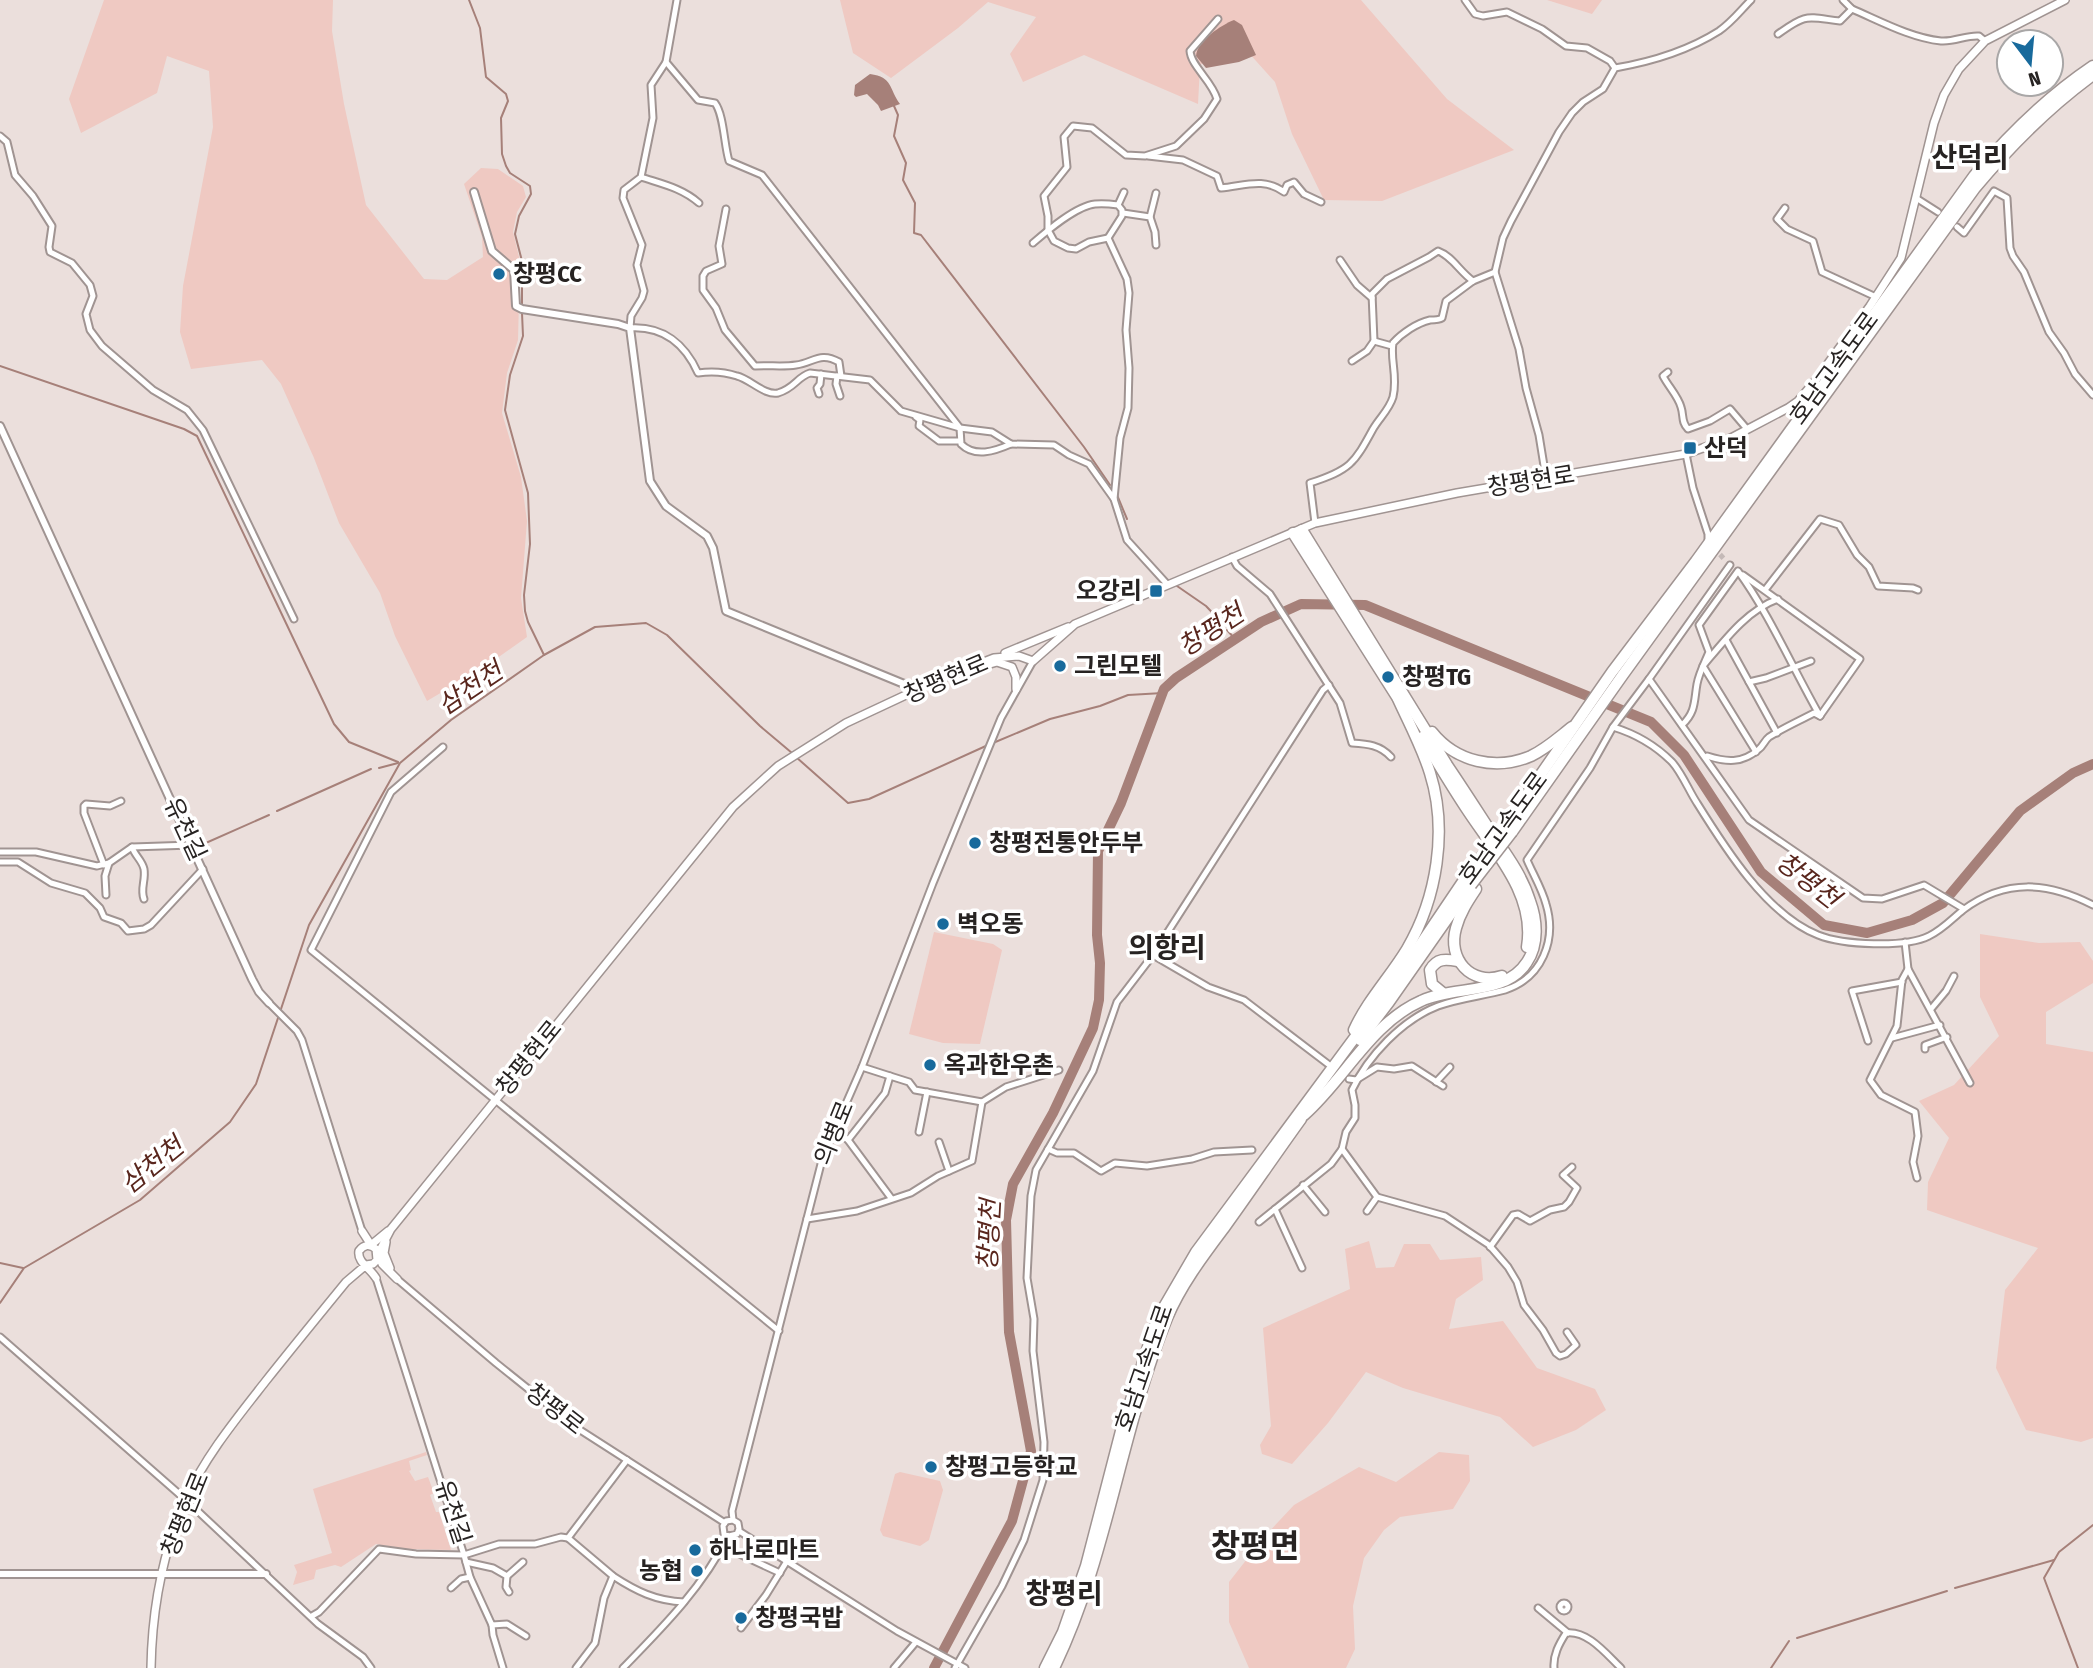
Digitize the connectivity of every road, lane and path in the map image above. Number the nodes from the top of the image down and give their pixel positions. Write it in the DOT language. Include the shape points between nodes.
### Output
graph roads {
  1 [pos="677,0"];
  2 [pos="1465,0"];
  3 [pos="1751,0"];
  4 [pos="1843,0"];
  5 [pos="2065,0"];
  6 [pos="1852,9"];
  7 [pos="1218,19"];
  8 [pos="1778,34"];
  9 [pos="1985,41"];
  10 [pos="666,62"];
  11 [pos="2093,66"];
  12 [pos="1615,68"];
  13 [pos="2093,75"];
  14 [pos="0,136"];
  15 [pos="1145,156"];
  16 [pos="641,177"];
  17 [pos="474,191"];
  18 [pos="1124,192"];
  19 [pos="1156,194"];
  20 [pos="1916,198"];
  21 [pos="1321,202"];
  22 [pos="699,203"];
  23 [pos="1118,205"];
  24 [pos="1785,208"];
  25 [pos="726,209"];
  26 [pos="1938,212"];
  27 [pos="1123,213"];
  28 [pos="1150,217"];
  29 [pos="1957,227"];
  30 [pos="1048,230"];
  31 [pos="1108,238"];
  32 [pos="1033,243"];
  33 [pos="1156,245"];
  34 [pos="1340,260"];
  35 [pos="1495,272"];
  36 [pos="1473,281"];
  37 [pos="1876,297"];
  38 [pos="1372,298"];
  39 [pos="630,328"];
  40 [pos="1374,341"];
  41 [pos="1392,346"];
  42 [pos="1352,361"];
  43 [pos="1668,372"];
  44 [pos="821,374"];
  45 [pos="839,376"];
  46 [pos="819,394"];
  47 [pos="2093,395"];
  48 [pos="840,396"];
  49 [pos="914,415"];
  50 [pos="0,428"];
  51 [pos="960,428"];
  52 [pos="1747,429"];
  53 [pos="960,441"];
  54 [pos="1011,444"];
  55 [pos="1686,454"];
  56 [pos="1546,478"];
  57 [pos="1114,499"];
  58 [pos="1315,523"];
  59 [pos="1297,532"];
  60 [pos="1708,541"];
  61 [pos="1231,557"];
  62 [pos="1725,560"];
  63 [pos="1730,565"];
  64 [pos="1738,571"];
  65 [pos="1167,584"];
  66 [pos="1765,590"];
  67 [pos="1918,590"];
  68 [pos="1778,599"];
  69 [pos="1762,605"];
  70 [pos="294,619"];
  71 [pos="1075,624"];
  72 [pos="1726,640"];
  73 [pos="994,658"];
  74 [pos="1033,661"];
  75 [pos="1811,661"];
  76 [pos="1703,666"];
  77 [pos="1792,667"];
  78 [pos="956,673"];
  79 [pos="1617,674"];
  80 [pos="1649,680"];
  81 [pos="1749,682"];
  82 [pos="1329,685"];
  83 [pos="1016,688"];
  84 [pos="914,691"];
  85 [pos="1401,698"];
  86 [pos="1820,716"];
  87 [pos="1583,724"];
  88 [pos="1615,725"];
  89 [pos="1682,725"];
  90 [pos="1777,733"];
  91 [pos="443,747"];
  92 [pos="1756,751"];
  93 [pos="1704,755"];
  94 [pos="1391,758"];
  95 [pos="121,801"];
  96 [pos="192,845"];
  97 [pos="132,847"];
  98 [pos="0,852"];
  99 [pos="0,862"];
  100 [pos="106,864"];
  101 [pos="203,869"];
  102 [pos="1471,885"];
  103 [pos="106,895"];
  104 [pos="144,899"];
  105 [pos="2093,905"];
  106 [pos="1964,909"];
  107 [pos="1905,942"];
  108 [pos="1153,955"];
  109 [pos="1458,961"];
  110 [pos="1909,969"];
  111 [pos="1954,976"];
  112 [pos="1902,982"];
  113 [pos="1443,993"];
  114 [pos="269,1003"];
  115 [pos="1931,1009"];
  116 [pos="1940,1025"];
  117 [pos="1947,1037"];
  118 [pos="1892,1038"];
  119 [pos="1868,1041"];
  120 [pos="1348,1046"];
  121 [pos="1925,1049"];
  122 [pos="1328,1064"];
  123 [pos="862,1067"];
  124 [pos="1450,1067"];
  125 [pos="1059,1070"];
  126 [pos="890,1076"];
  127 [pos="1349,1079"];
  128 [pos="1356,1080"];
  129 [pos="1436,1082"];
  130 [pos="1970,1083"];
  131 [pos="1443,1086"];
  132 [pos="927,1092"];
  133 [pos="495,1099"];
  134 [pos="982,1102"];
  135 [pos="1304,1115"];
  136 [pos="835,1129"];
  137 [pos="919,1132"];
  138 [pos="848,1140"];
  139 [pos="939,1142"];
  140 [pos="1048,1149"];
  141 [pos="1342,1149"];
  142 [pos="1252,1150"];
  143 [pos="1572,1167"];
  144 [pos="949,1171"];
  145 [pos="1917,1178"];
  146 [pos="1303,1185"];
  147 [pos="1377,1197"];
  148 [pos="891,1198"];
  149 [pos="1275,1209"];
  150 [pos="1367,1211"];
  151 [pos="1325,1212"];
  152 [pos="807,1220"];
  153 [pos="1259,1223"];
  154 [pos="391,1229"];
  155 [pos="362,1231"];
  156 [pos="371,1245"];
  157 [pos="1490,1247"];
  158 [pos="361,1249"];
  159 [pos="378,1254"];
  160 [pos="359,1258"];
  161 [pos="370,1264"];
  162 [pos="1302,1268"];
  163 [pos="376,1278"];
  164 [pos="397,1279"];
  165 [pos="349,1280"];
  166 [pos="779,1331"];
  167 [pos="1567,1332"];
  168 [pos="0,1337"];
  169 [pos="627,1460"];
  170 [pos="186,1500"];
  171 [pos="733,1520"];
  172 [pos="725,1522"];
  173 [pos="739,1531"];
  174 [pos="728,1536"];
  175 [pos="568,1538"];
  176 [pos="722,1546"];
  177 [pos="464,1555"];
  178 [pos="787,1561"];
  179 [pos="466,1562"];
  180 [pos="523,1562"];
  181 [pos="780,1573"];
  182 [pos="0,1574"];
  183 [pos="162,1574"];
  184 [pos="266,1574"];
  185 [pos="507,1576"];
  186 [pos="613,1576"];
  187 [pos="470,1577"];
  188 [pos="451,1588"];
  189 [pos="509,1592"];
  190 [pos="684,1602"];
  191 [pos="1538,1608"];
  192 [pos="1561,1610"];
  193 [pos="312,1616"];
  194 [pos="1553,1619"];
  195 [pos="492,1625"];
  196 [pos="741,1628"];
  197 [pos="1568,1633"];
  198 [pos="526,1636"];
  199 [pos="918,1643"];
  200 [pos="956,1666"];
  201 [pos="151,1668"];
  202 [pos="371,1668"];
  203 [pos="503,1668"];
  204 [pos="576,1668"];
  205 [pos="622,1668"];
  206 [pos="894,1668"];
  207 [pos="965,1668"];
  208 [pos="1045,1668"];
  209 [pos="1054,1668"];
  210 [pos="1554,1668"];
  211 [pos="1621,1668"];
  1 -- 10 [label="street"];
  2 -- 12 [label="street" via="1475,14 1507,12 1566,46 1587,48"];
  3 -- 12 [label="street" via="1718,31 1670,54"];
  4 -- 6 [label="street"];
  5 -- 9 [label="main road, 창평현로"];
  6 -- 8 [label="street" via="1840,21 1800,18"];
  6 -- 9 [label="street" via="1940,41 1970,35"];
  7 -- 15 [label="street" via="1190,51 1217,99 1176,146"];
  9 -- 20 [label="main road, 창평현로" via="1959,69 1944,95"];
  10 -- 16 [label="street" via="651,85 653,118"];
  10 -- 51 [label="street" via="698,100 715,103 719,109 729,161 762,175"];
  11 -- 79 [label="highway, 호남고속도로" via="2049,97 1974,176"];
  12 -- 35 [label="street" via="1604,89 1577,107 1559,132 1503,238"];
  13 -- 79 [label="highway, 호남고속도로" via="2029,127 1975,188"];
  14 -- 70 [label="street" via="7,142 15,175 51,224 50,252 72,263 92,288 86,314 93,335 146,384 192,416"];
  15 -- 21 [label="street" via="1183,160 1217,176 1221,188 1258,182 1284,192 1294,182 1304,194"];
  15 -- 30 [label="street" via="1126,155 1092,128 1070,128 1064,141 1067,167 1044,196"];
  16 -- 22 [label="street" via="672,186"];
  16 -- 39 [label="street" via="624,190 623,198 642,245 637,265 644,291"];
  17 -- 39 [label="street" via="492,251 514,270 516,306"];
  18 -- 23 [label="street"];
  19 -- 28 [label="street"];
  20 -- 26 [label="street"];
  20 -- 37 [label="main road, 창평현로" via="1900,258"];
  23 -- 27 [label="street"];
  23 -- 30 [label="street" via="1091,205"];
  24 -- 37 [label="street" via="1777,219 1813,241 1822,272"];
  25 -- 45 [label="street" via="719,246 722,264 706,271 702,284 725,330 755,366 832,358 839,362"];
  27 -- 28 [label="street"];
  27 -- 31 [label="street"];
  28 -- 33 [label="street"];
  29 -- 47 [label="street" via="1964,233 1994,191 2007,198 2013,257 2049,331"];
  30 -- 31 [label="street" via="1054,241 1068,248"];
  30 -- 32 [label="street"];
  31 -- 57 [label="street" via="1128,279 1129,293 1128,408"];
  34 -- 38 [label="street"];
  35 -- 36 [label="street"];
  35 -- 56 [label="street" via="1519,349"];
  36 -- 38 [label="street" via="1438,251 1387,279"];
  36 -- 41 [label="street" via="1446,301 1442,318 1408,330"];
  37 -- 52 [label="main road, 창평현로" via="1798,401"];
  38 -- 40 [label="street"];
  39 -- 44 [label="street" via="643,327 674,339 698,373 737,375 775,394 795,386 803,375"];
  39 -- 84 [label="street" via="650,481 666,506 710,541 726,611"];
  40 -- 41 [label="street"];
  40 -- 42 [label="street"];
  41 -- 58 [label="street" via="1396,372 1387,411 1357,458 1337,473 1310,483"];
  43 -- 52 [label="street" via="1663,376 1678,399 1688,429 1730,409"];
  44 -- 45 [label="street"];
  44 -- 46 [label="street"];
  45 -- 48 [label="street"];
  45 -- 49 [label="street" via="870,380 901,411"];
  49 -- 51 [label="street"];
  49 -- 53 [label="street" via="919,426 939,440"];
  50 -- 96 [label="street, 유천길"];
  51 -- 53 [label="street"];
  51 -- 54 [label="street" via="992,432"];
  52 -- 55 [label="main road, 창평현로"];
  53 -- 54 [label="street" via="975,452"];
  54 -- 57 [label="street" via="1054,445 1089,464"];
  55 -- 56 [label="main road, 창평현로"];
  55 -- 60 [label="street"];
  56 -- 58 [label="main road, 창평현로"];
  57 -- 65 [label="street" via="1127,541"];
  58 -- 59 [label="main road, 창평현로"];
  59 -- 61 [label="main road, 창평현로"];
  59 -- 85 [label="highway" via="1358,639"];
  59 -- 85 [label="highway" via="1375,646"];
  61 -- 65 [label="main road, 창평현로"];
  61 -- 82 [label="street" via="1272,597"];
  62 -- 63 [label="street"];
  63 -- 64 [label="street"];
  63 -- 80 [label="street"];
  64 -- 66 [label="street"];
  64 -- 69 [label="street"];
  64 -- 76 [label="street" via="1699,625 1709,652"];
  65 -- 71 [label="main road, 창평현로"];
  66 -- 67 [label="street" via="1820,519 1839,525 1878,586"];
  66 -- 68 [label="street"];
  68 -- 69 [label="street"];
  68 -- 86 [label="street" via="1860,659"];
  69 -- 72 [label="street"];
  69 -- 77 [label="street"];
  71 -- 73 [label="main road"];
  71 -- 74 [label="main road, 창평현로"];
  72 -- 76 [label="street"];
  72 -- 81 [label="street"];
  73 -- 74 [label="main road, 창평현로" via="1019,656"];
  73 -- 78 [label="main road, 창평현로"];
  74 -- 83 [label="street"];
  75 -- 77 [label="street"];
  76 -- 89 [label="street" via="1693,711"];
  76 -- 92 [label="street"];
  77 -- 81 [label="street"];
  77 -- 86 [label="street"];
  78 -- 83 [label="main road" via="1004,663 1012,667"];
  78 -- 84 [label="main road, 창평현로"];
  79 -- 87 [label="highway, 호남고속도로"];
  80 -- 88 [label="street"];
  80 -- 89 [label="street"];
  81 -- 90 [label="street"];
  82 -- 94 [label="street" via="1340,703 1352,743 1383,749"];
  82 -- 108 [label="street"];
  83 -- 123 [label="street, 의병로"];
  84 -- 133 [label="main road, 창평현로" via="807,746 733,807"];
  85 -- 87 [label="highway" via="1451,751 1487,762 1511,762 1533,755"];
  85 -- 109 [label="highway" via="1506,866 1527,919 1527,949 1511,971 1486,979 1474,976"];
  85 -- 113 [label="highway" via="1515,867 1535,922 1533,950 1517,975 1500,984"];
  85 -- 120 [label="highway" via="1436,797 1437,852 1423,915 1402,956 1361,1016"];
  86 -- 90 [label="street" via="1814,713"];
  87 -- 102 [label="highway, 호남고속도로, bridge"];
  88 -- 107 [label="street" via="1656,748 1675,765 1734,860 1796,923 1820,936 1846,941"];
  88 -- 128 [label="street" via="1527,860 1547,904 1550,930 1537,970 1507,989 1436,1007 1415,1019 1393,1035"];
  89 -- 93 [label="street"];
  90 -- 92 [label="street"];
  91 -- 133 [label="street" via="391,792 311,950"];
  92 -- 93 [label="street" via="1739,761"];
  93 -- 106 [label="street" via="1749,820 1863,898 1882,899 1924,886"];
  95 -- 100 [label="street" via="84,806"];
  96 -- 97 [label="street"];
  96 -- 101 [label="street, 유천길"];
  97 -- 100 [label="street"];
  97 -- 104 [label="street" via="143,864"];
  98 -- 100 [label="street" via="27,851"];
  99 -- 101 [label="street" via="18,862 51,883 85,892 104,917 128,931 151,925"];
  100 -- 103 [label="street"];
  101 -- 114 [label="street, 유천길" via="256,986"];
  102 -- 109 [label="highway" via="1455,932"];
  102 -- 120 [label="highway, 호남고속도로"];
  102 -- 135 [label="highway, 호남고속도로"];
  105 -- 106 [label="street" via="2065,891 2018,886"];
  106 -- 107 [label="street" via="1930,936"];
  107 -- 110 [label="street"];
  108 -- 122 [label="street" via="1244,1000"];
  108 -- 140 [label="street" via="1117,1002 1093,1071"];
  109 -- 113 [label="highway" via="1438,961 1430,970 1432,984"];
  110 -- 112 [label="street"];
  110 -- 115 [label="street"];
  111 -- 115 [label="street"];
  112 -- 118 [label="street"];
  112 -- 119 [label="street" via="1852,991"];
  113 -- 135 [label="highway" via="1404,1010 1386,1025"];
  114 -- 155 [label="street, 유천길" via="302,1040"];
  115 -- 116 [label="street"];
  116 -- 117 [label="street"];
  116 -- 118 [label="street"];
  117 -- 121 [label="street" via="1925,1045"];
  117 -- 130 [label="street"];
  118 -- 145 [label="street" via="1870,1080 1881,1095 1916,1112 1919,1136 1913,1162"];
  120 -- 208 [label="highway, 호남고속도로" via="1196,1252 1157,1319 1121,1431 1086,1566"];
  123 -- 126 [label="street"];
  123 -- 136 [label="street, 의병로"];
  124 -- 129 [label="street"];
  125 -- 134 [label="street" via="1006,1087"];
  126 -- 132 [label="street"];
  126 -- 138 [label="street" via="885,1093"];
  127 -- 128 [label="street"];
  128 -- 129 [label="street" via="1377,1068 1412,1066"];
  128 -- 141 [label="street" via="1352,1090 1355,1118"];
  129 -- 131 [label="street"];
  132 -- 134 [label="street"];
  132 -- 137 [label="street"];
  133 -- 154 [label="main road, 창평현로"];
  133 -- 166 [label="street"];
  134 -- 144 [label="street" via="972,1161"];
  135 -- 209 [label="highway, 호남고속도로" via="1199,1263 1168,1317 1097,1558 1073,1630"];
  136 -- 138 [label="street"];
  136 -- 152 [label="street, 의병로" via="823,1156"];
  138 -- 148 [label="street"];
  139 -- 144 [label="street"];
  140 -- 142 [label="street" via="1074,1153 1101,1171 1115,1163 1147,1166 1214,1152"];
  140 -- 200 [label="street" via="1036,1170 1027,1247 1044,1442 1043,1480 1024,1540"];
  141 -- 146 [label="street" via="1331,1164"];
  141 -- 147 [label="street"];
  143 -- 157 [label="street" via="1563,1175 1577,1188 1569,1202 1530,1221 1513,1215"];
  144 -- 148 [label="street" via="911,1193"];
  146 -- 149 [label="street"];
  146 -- 151 [label="street"];
  147 -- 150 [label="street"];
  147 -- 157 [label="street" via="1445,1216"];
  148 -- 152 [label="street" via="857,1211"];
  149 -- 153 [label="street"];
  149 -- 162 [label="street"];
  152 -- 166 [label="street, 의병로"];
  154 -- 155 [label="main road" via="374,1237"];
  154 -- 156 [label="main road"];
  154 -- 159 [label="main road"];
  154 -- 164 [label="main road" via="384,1253"];
  155 -- 156 [label="main road"];
  155 -- 158 [label="main road"];
  156 -- 158 [label="main road"];
  156 -- 159 [label="main road"];
  157 -- 167 [label="street" via="1508,1267 1524,1306 1560,1356 1576,1345"];
  158 -- 160 [label="main road"];
  159 -- 161 [label="main road"];
  159 -- 164 [label="main road"];
  160 -- 161 [label="main road"];
  160 -- 165 [label="main road"];
  161 -- 163 [label="main road"];
  161 -- 164 [label="main road"];
  161 -- 165 [label="main road"];
  163 -- 165 [label="main road" via="364,1274"];
  163 -- 177 [label="street, 유천길"];
  164 -- 169 [label="street, 창평로" via="567,1420"];
  165 -- 170 [label="main road, 창평현로" via="244,1409 206,1462"];
  166 -- 171 [label="street, 의병로"];
  168 -- 170 [label="street"];
  169 -- 172 [label="street, 창평로"];
  169 -- 175 [label="street"];
  170 -- 183 [label="main road, 창평현로"];
  170 -- 184 [label="street"];
  171 -- 172 [label="street"];
  171 -- 173 [label="street"];
  172 -- 174 [label="street" via="722,1529"];
  173 -- 174 [label="street"];
  173 -- 178 [label="street"];
  174 -- 176 [label="street"];
  175 -- 177 [label="street, 유천길" via="499,1544"];
  175 -- 186 [label="street"];
  176 -- 181 [label="street"];
  176 -- 190 [label="street"];
  177 -- 179 [label="street"];
  177 -- 193 [label="street" via="379,1549"];
  178 -- 181 [label="street"];
  178 -- 199 [label="street"];
  179 -- 185 [label="street"];
  179 -- 187 [label="street"];
  180 -- 185 [label="street"];
  181 -- 196 [label="street"];
  182 -- 183 [label="street"];
  183 -- 184 [label="street"];
  183 -- 201 [label="main road, 창평현로"];
  184 -- 193 [label="street"];
  185 -- 189 [label="street"];
  186 -- 190 [label="street" via="639,1593"];
  186 -- 204 [label="street" via="595,1643"];
  187 -- 188 [label="street" via="461,1578"];
  187 -- 195 [label="street"];
  190 -- 205 [label="street"];
  191 -- 194 [label="street"];
  192 -- 194 [label="street"];
  193 -- 202 [label="street"];
  194 -- 197 [label="street"];
  195 -- 198 [label="street" via="508,1624"];
  195 -- 203 [label="street"];
  197 -- 210 [label="street"];
  197 -- 211 [label="street" via="1588,1639"];
  199 -- 200 [label="street"];
  199 -- 206 [label="street"];
  200 -- 207 [label="street"];
}
